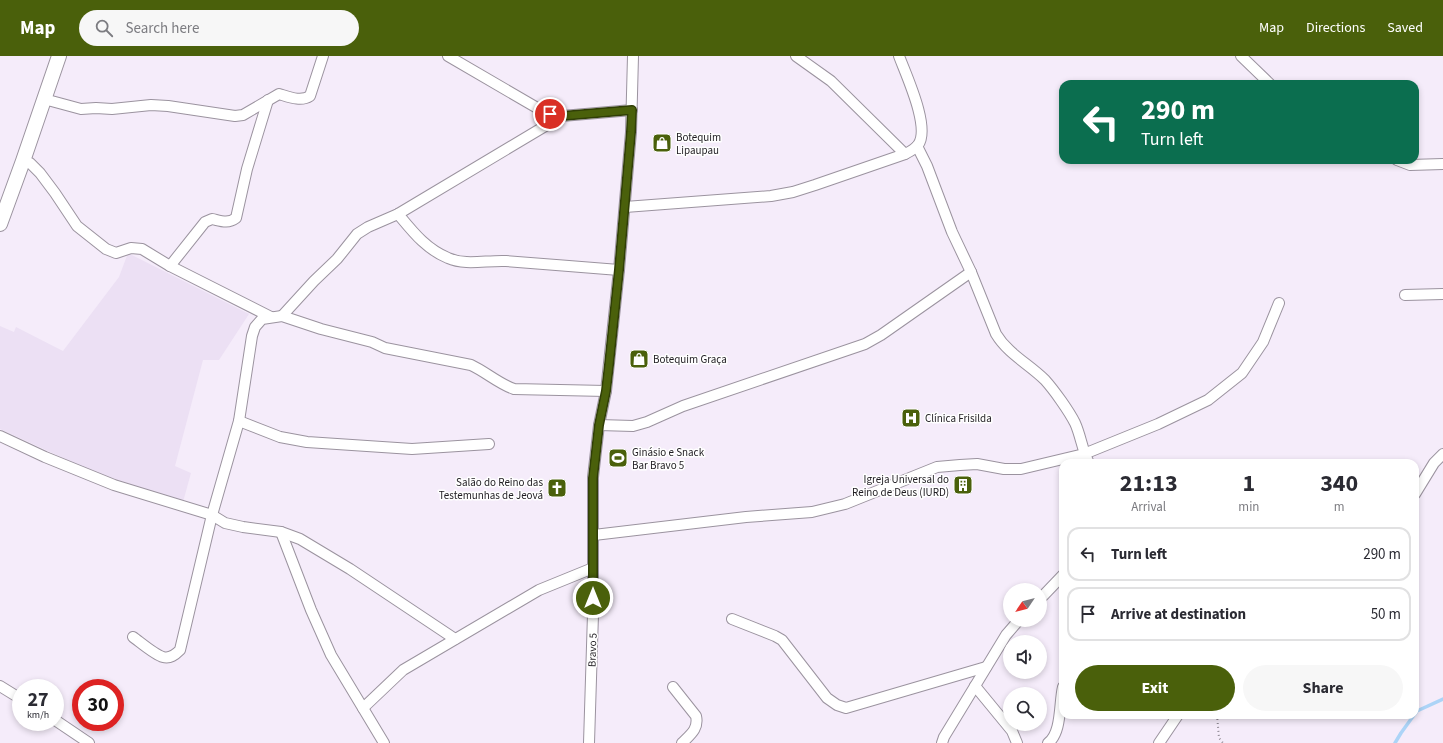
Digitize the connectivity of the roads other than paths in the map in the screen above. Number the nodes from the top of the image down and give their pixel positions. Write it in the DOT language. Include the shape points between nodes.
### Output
graph roads {
  1 [pos="59,56"];
  2 [pos="323,56"];
  3 [pos="448,56"];
  4 [pos="633,56"];
  5 [pos="796,56"];
  6 [pos="899,56"];
  7 [pos="1241,56"];
  8 [pos="1266,80"];
  9 [pos="44,99"];
  10 [pos="268,100"];
  11 [pos="632,110"];
  12 [pos="562,116"];
  13 [pos="917,146"];
  14 [pos="905,154"];
  15 [pos="23,161"];
  16 [pos="1407,164"];
  17 [pos="1443,164"];
  18 [pos="625,207"];
  19 [pos="398,214"];
  20 [pos="0,224"];
  21 [pos="170,266"];
  22 [pos="619,270"];
  23 [pos="971,272"];
  24 [pos="1443,294"];
  25 [pos="1405,295"];
  26 [pos="1279,303"];
  27 [pos="282,316"];
  28 [pos="271,317"];
  29 [pos="606,391"];
  30 [pos="238,421"];
  31 [pos="599,425"];
  32 [pos="0,436"];
  33 [pos="489,444"];
  34 [pos="1084,454"];
  35 [pos="1443,454"];
  36 [pos="1063,459"];
  37 [pos="1087,459"];
  38 [pos="1059,460"];
  39 [pos="1419,487"];
  40 [pos="212,516"];
  41 [pos="281,532"];
  42 [pos="594,535"];
  43 [pos="593,568"];
  44 [pos="1059,579"];
  45 [pos="1047,592"];
  46 [pos="732,620"];
  47 [pos="1013,627"];
  48 [pos="133,637"];
  49 [pos="456,639"];
  50 [pos="986,667"];
  51 [pos="0,686"];
  52 [pos="975,686"];
  53 [pos="673,687"];
  54 [pos="12,693"];
  55 [pos="363,708"];
  56 [pos="1059,712"];
  57 [pos="1175,719"];
  58 [pos="64,726"];
  59 [pos="89,743"];
  60 [pos="384,743"];
  61 [pos="589,743"];
  62 [pos="682,743"];
  63 [pos="942,743"];
  64 [pos="1017,743"];
  65 [pos="1048,743"];
  66 [pos="1159,743"];
  1 -- 9 [label="main road"];
  2 -- 10 [label="street" via="310,96 299,99 279,94"];
  3 -- 12 [label="street" via="539,109"];
  4 -- 11 [label="street, Bravo 5"];
  5 -- 14 [label="street" via="831,81"];
  6 -- 13 [label="street" via="920,116 922,135"];
  7 -- 8 [label="street"];
  9 -- 10 [label="street" via="81,110 168,106 235,116 244,115"];
  9 -- 15 [label="main road"];
  10 -- 21 [label="street" via="247,169 236,218 227,222 212,219 205,222"];
  11 -- 12 [label="street"];
  11 -- 18 [label="street, Bravo 5"];
  12 -- 19 [label="street"];
  13 -- 14 [label="street"];
  13 -- 23 [label="street"];
  14 -- 18 [label="street" via="793,192 771,196"];
  15 -- 20 [label="main road"];
  15 -- 21 [label="street" via="34,167 77,226 106,249 116,253 131,248 142,249"];
  16 -- 17 [label="street"];
  18 -- 22 [label="street, Bravo 5"];
  19 -- 22 [label="street" via="417,237 448,258 465,262 504,261"];
  19 -- 27 [label="street" via="357,234 337,259"];
  21 -- 28 [label="street"];
  22 -- 29 [label="street, Bravo 5"];
  23 -- 31 [label="street" via="865,344 683,406 647,422 633,426"];
  23 -- 34 [label="street" via="996,334 1002,343 1045,380 1068,410 1075,423"];
  24 -- 25 [label="street"];
  26 -- 34 [label="street" via="1263,342 1242,374 1208,400 1158,424"];
  27 -- 28 [label="street"];
  27 -- 29 [label="street" via="385,348 472,365 514,389"];
  28 -- 30 [label="street" via="262,319 252,336"];
  29 -- 31 [label="street, Bravo 5"];
  30 -- 33 [label="street" via="280,437 307,442 412,449"];
  30 -- 40 [label="street"];
  31 -- 42 [label="street, Bravo 5" via="593,478"];
  32 -- 40 [label="street" via="114,485"];
  34 -- 36 [label="street"];
  34 -- 37 [label="street"];
  35 -- 39 [label="street" via="1434,463"];
  38 -- 42 [label="street" via="1021,469 977,464 937,467 845,504 812,512"];
  40 -- 41 [label="street" via="242,527"];
  40 -- 48 [label="street" via="180,650 175,655 163,657"];
  41 -- 49 [label="street" via="300,539 350,569"];
  41 -- 55 [label="street" via="331,655"];
  42 -- 43 [label="street, Bravo 5"];
  43 -- 49 [label="street" via="539,590"];
  43 -- 61 [label="street, Bravo 5"];
  44 -- 45 [label="street"];
  46 -- 50 [label="street" via="782,640 827,698 846,708"];
  47 -- 50 [label="street"];
  49 -- 55 [label="street" via="403,670"];
  50 -- 52 [label="street"];
  51 -- 54 [label="street"];
  52 -- 63 [label="street"];
  52 -- 64 [label="street" via="1012,732"];
  53 -- 62 [label="street" via="696,716 697,722 696,728"];
  55 -- 60 [label="street"];
  56 -- 65 [label="street" via="1056,731"];
  57 -- 66 [label="street"];
  58 -- 59 [label="street"];
}
